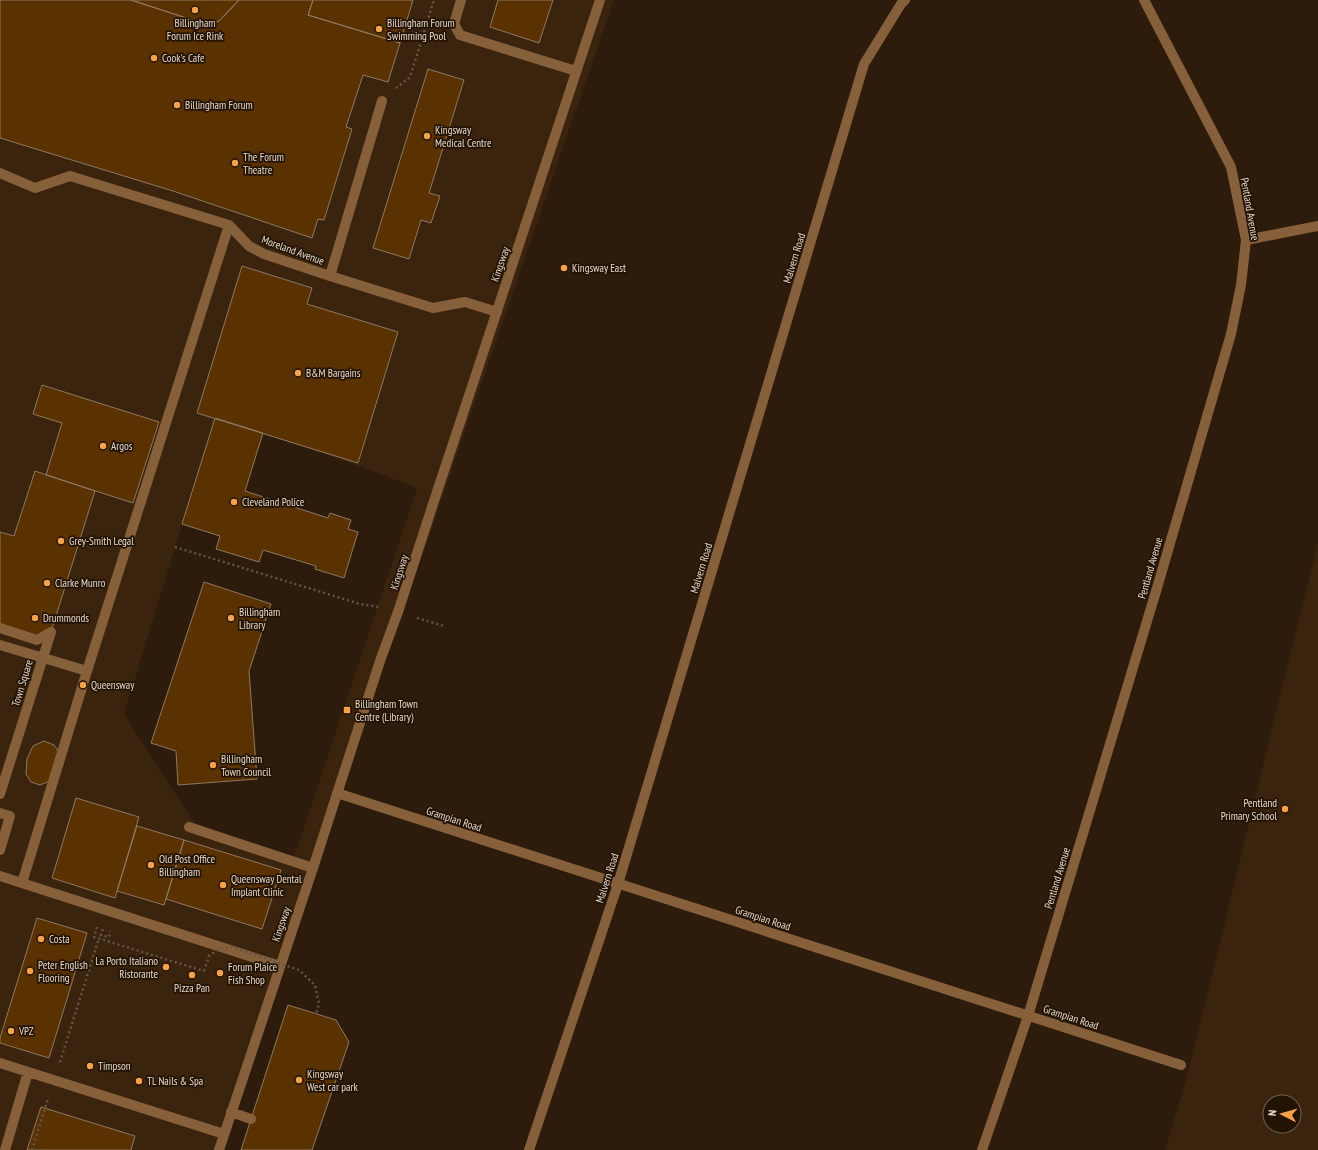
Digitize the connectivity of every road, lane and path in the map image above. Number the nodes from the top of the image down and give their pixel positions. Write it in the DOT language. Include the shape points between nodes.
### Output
graph roads {
  1 [pos="434,0"];
  2 [pos="461,0"];
  3 [pos="600,0"];
  4 [pos="905,0"];
  5 [pos="1144,0"];
  6 [pos="576,71"];
  7 [pos="382,101"];
  8 [pos="0,173"];
  9 [pos="229,225"];
  10 [pos="1318,226"];
  11 [pos="1246,240"];
  12 [pos="330,276"];
  13 [pos="497,312"];
  14 [pos="175,547"];
  15 [pos="398,612"];
  16 [pos="444,626"];
  17 [pos="0,628"];
  18 [pos="0,644"];
  19 [pos="43,657"];
  20 [pos="87,671"];
  21 [pos="337,793"];
  22 [pos="0,794"];
  23 [pos="0,813"];
  24 [pos="189,827"];
  25 [pos="0,850"];
  26 [pos="313,868"];
  27 [pos="0,876"];
  28 [pos="22,883"];
  29 [pos="618,884"];
  30 [pos="94,937"];
  31 [pos="99,938"];
  32 [pos="280,966"];
  33 [pos="316,1014"];
  34 [pos="1028,1016"];
  35 [pos="0,1063"];
  36 [pos="59,1064"];
  37 [pos="1181,1065"];
  38 [pos="28,1072"];
  39 [pos="50,1093"];
  40 [pos="232,1112"];
  41 [pos="251,1119"];
  42 [pos="224,1134"];
  43 [pos="5,1150"];
  44 [pos="32,1150"];
  45 [pos="219,1150"];
  46 [pos="529,1150"];
  47 [pos="982,1150"];
  1 -- 7 [label="path" via="410,77"];
  2 -- 6 [label="street" via="454,24 460,35"];
  3 -- 6 [label="street, Kingsway"];
  4 -- 29 [label="street, Malvern Road" via="864,64"];
  5 -- 11 [label="street, Pentland Avenue" via="1231,167"];
  6 -- 13 [label="street, Kingsway"];
  7 -- 12 [label="street"];
  8 -- 9 [label="street, Moreland Avenue" via="35,188 70,176"];
  9 -- 12 [label="street, Moreland Avenue" via="249,246 264,254"];
  9 -- 20 [label="street"];
  10 -- 11 [label="street"];
  11 -- 34 [label="street, Pentland Avenue" via="1241,285 1231,334"];
  12 -- 13 [label="street, Moreland Avenue" via="433,308 465,302"];
  13 -- 15 [label="street, Kingsway"];
  14 -- 15 [label="path" via="360,604"];
  15 -- 16 [label="path"];
  15 -- 21 [label="street, Kingsway"];
  17 -- 19 [label="street, Town Square" via="37,640 50,632"];
  18 -- 19 [label="street"];
  19 -- 20 [label="street"];
  19 -- 22 [label="street, Town Square"];
  20 -- 28 [label="street"];
  21 -- 26 [label="street, Kingsway"];
  21 -- 29 [label="street, Grampian Road"];
  23 -- 25 [label="street" via="10,816"];
  24 -- 26 [label="street"];
  26 -- 32 [label="street, Kingsway"];
  27 -- 28 [label="street"];
  28 -- 32 [label="street"];
  29 -- 34 [label="street, Grampian Road"];
  29 -- 46 [label="street, Malvern Road"];
  30 -- 31 [label="path"];
  31 -- 33 [label="path, bridge" via="204,971 209,956 219,949 232,947 299,970 315,984 319,1004"];
  31 -- 36 [label="path"];
  32 -- 40 [label="street, Kingsway"];
  34 -- 37 [label="street, Grampian Road"];
  34 -- 47 [label="street, Pentland Avenue"];
  35 -- 38 [label="street"];
  38 -- 42 [label="street"];
  38 -- 43 [label="street"];
  39 -- 44 [label="path"];
  40 -- 41 [label="street"];
  40 -- 42 [label="street, Kingsway"];
  42 -- 45 [label="street, Kingsway"];
}
